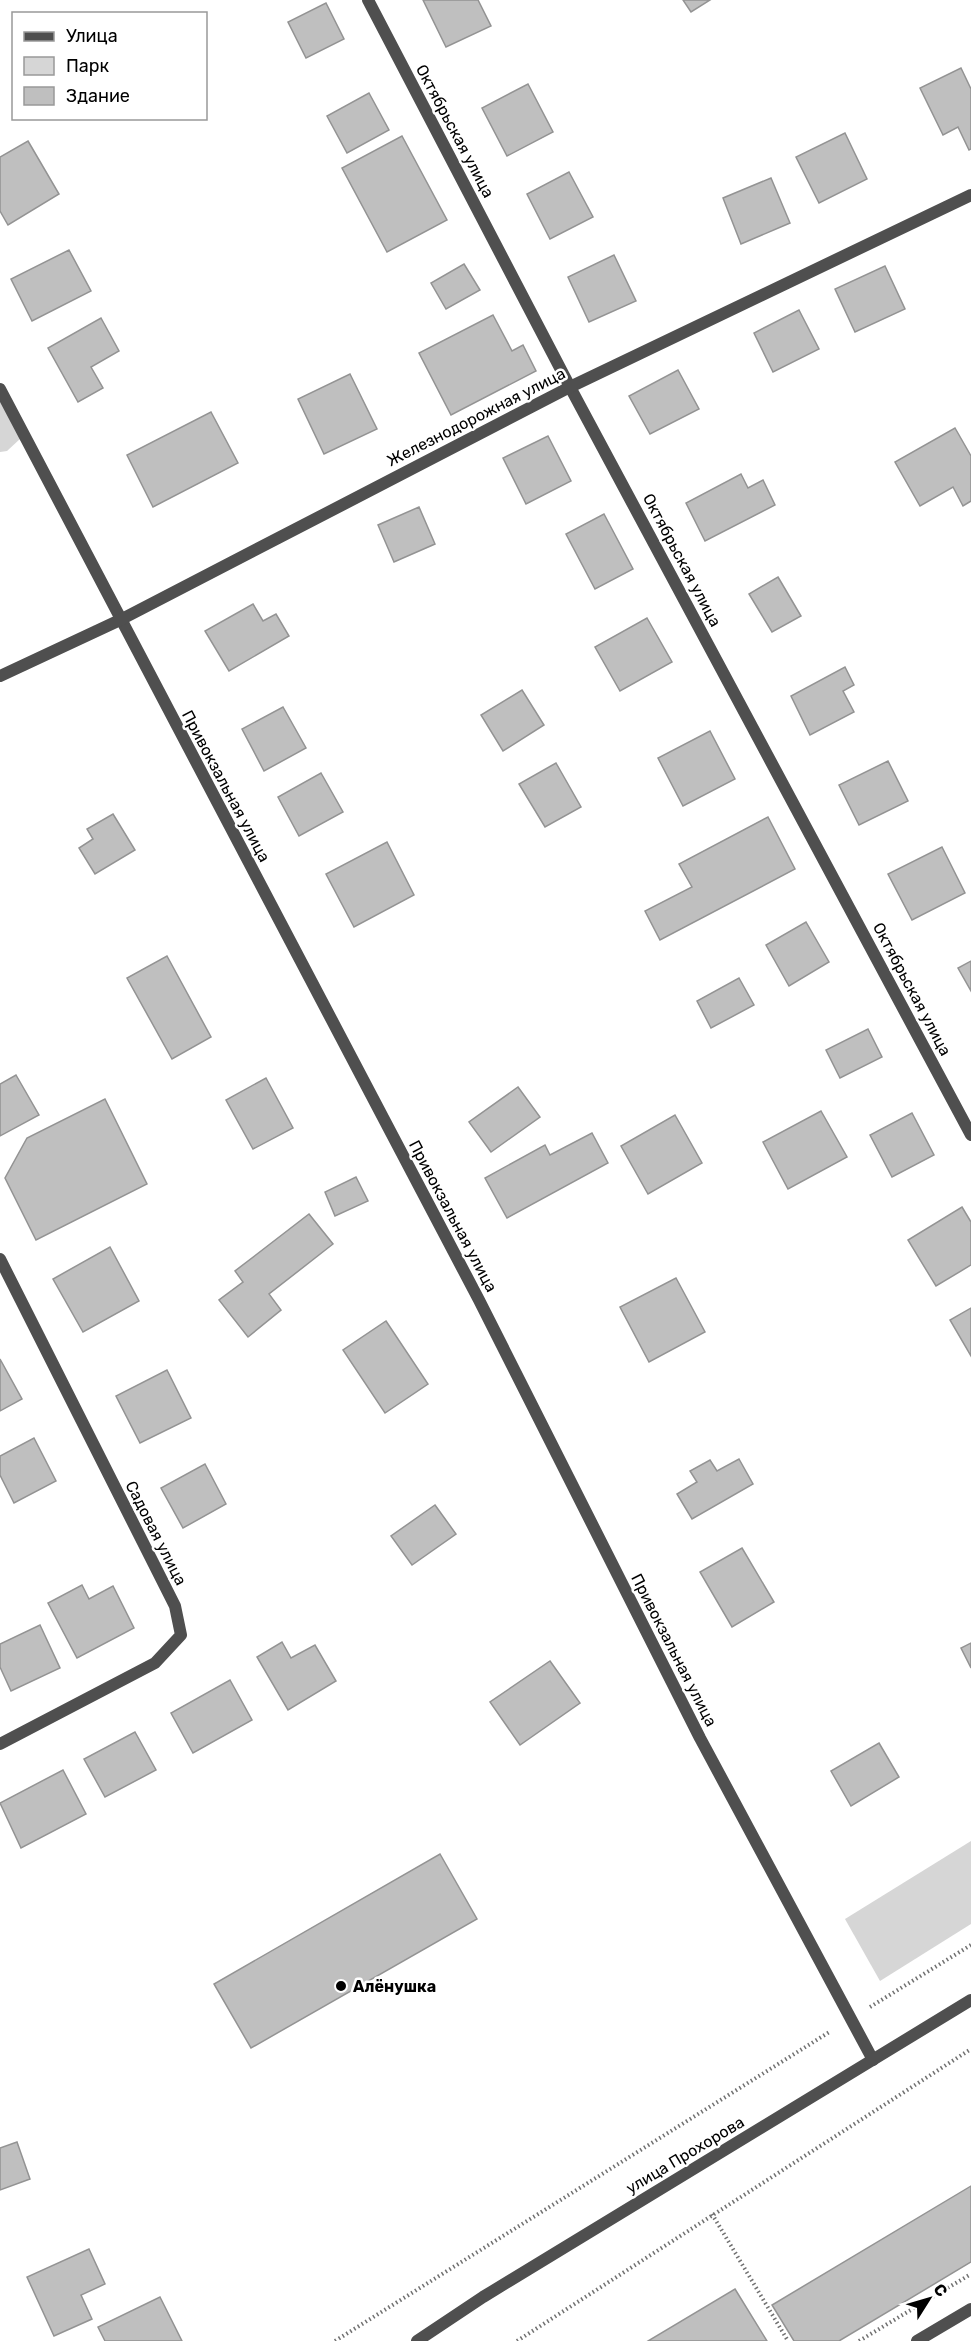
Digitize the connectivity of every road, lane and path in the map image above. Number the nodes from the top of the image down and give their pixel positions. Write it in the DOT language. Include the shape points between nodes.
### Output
graph roads {
  1 [pos="368,0"];
  2 [pos="971,195"];
  3 [pos="570,387"];
  4 [pos="0,389"];
  5 [pos="120,620"];
  6 [pos="0,676"];
  7 [pos="971,1134"];
  8 [pos="0,1259"];
  9 [pos="0,1743"];
  10 [pos="971,1945"];
  11 [pos="971,2000"];
  12 [pos="850,2019"];
  13 [pos="971,2049"];
  14 [pos="873,2061"];
  15 [pos="712,2214"];
  16 [pos="971,2274"];
  17 [pos="971,2309"];
  18 [pos="336,2341"];
  19 [pos="417,2341"];
  20 [pos="517,2341"];
  21 [pos="788,2341"];
  22 [pos="859,2341"];
  23 [pos="917,2341"];
  1 -- 3 [label="street, Октябрьская улица"];
  2 -- 3 [label="street, Железнодорожная улица"];
  3 -- 5 [label="street, Железнодорожная улица"];
  3 -- 7 [label="street, Октябрьская улица"];
  4 -- 5 [label="street, Привокзальная улица"];
  5 -- 6 [label="street, Железнодорожная улица"];
  5 -- 12 [label="street, Привокзальная улица" via="473,1289 700,1738"];
  8 -- 9 [label="street, Садовая улица" via="175,1606 181,1635 155,1663"];
  10 -- 12 [label="path"];
  11 -- 14 [label="street, улица Прохорова"];
  12 -- 14 [label="street, Привокзальная улица"];
  12 -- 18 [label="path"];
  13 -- 15 [label="path"];
  14 -- 19 [label="street, улица Прохорова"];
  15 -- 20 [label="path"];
  15 -- 21 [label="path"];
  16 -- 22 [label="path"];
  17 -- 23 [label="street"];
}
